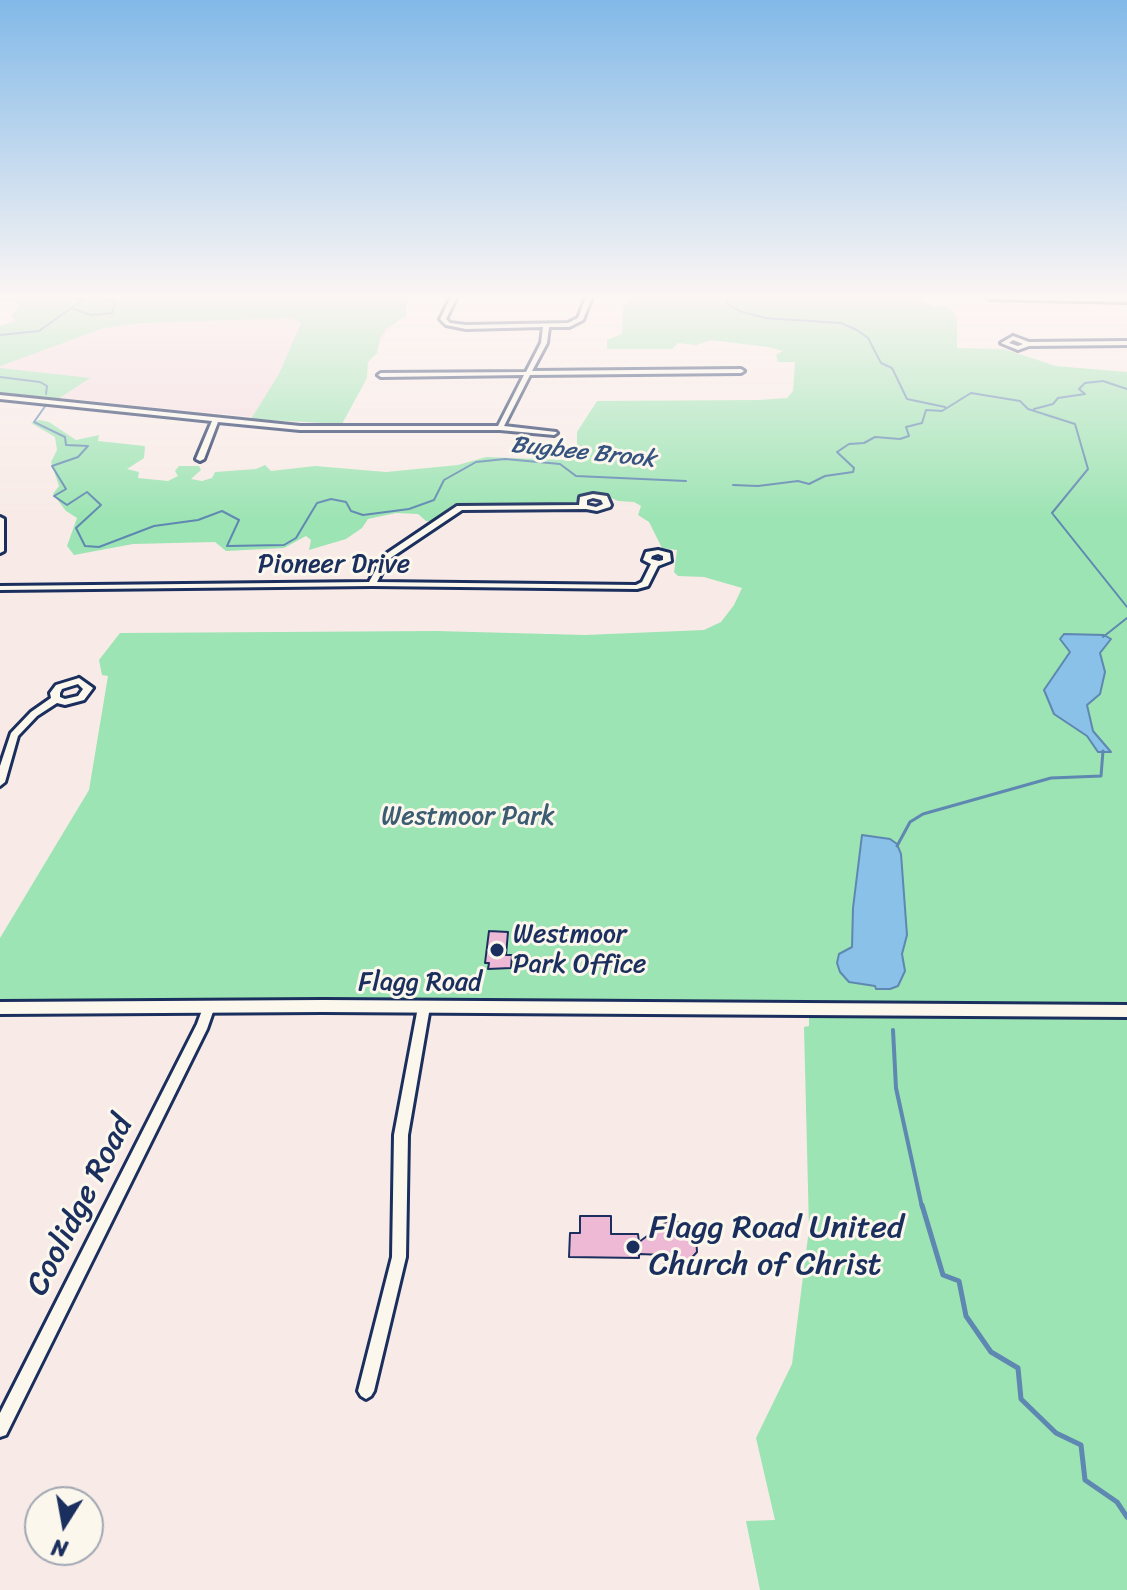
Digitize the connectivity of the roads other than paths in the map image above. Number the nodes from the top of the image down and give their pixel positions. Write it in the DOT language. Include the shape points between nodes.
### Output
graph roads {
  1 [pos="720,371"];
  2 [pos="527,373"];
  3 [pos="381,375"];
  4 [pos="0,397"];
  5 [pos="215,421"];
  6 [pos="500,428"];
  7 [pos="554,433"];
  8 [pos="200,459"];
  9 [pos="585,507"];
  10 [pos="0,519"];
  11 [pos="0,551"];
  12 [pos="655,564"];
  13 [pos="372,584"];
  14 [pos="0,588"];
  15 [pos="56,699"];
  16 [pos="0,782"];
  17 [pos="209,1006"];
  18 [pos="424,1007"];
  19 [pos="0,1008"];
  20 [pos="1127,1011"];
  21 [pos="366,1391"];
  22 [pos="0,1429"];
  1 -- 2 [label="street"];
  2 -- 3 [label="street"];
  2 -- 6 [label="street"];
  4 -- 5 [label="street"];
  5 -- 6 [label="street" via="324,429"];
  5 -- 8 [label="street"];
  6 -- 7 [label="street"];
  9 -- 13 [label="street" via="460,508 386,558"];
  10 -- 11 [label="street"];
  12 -- 13 [label="street, Pioneer Drive" via="637,587"];
  13 -- 14 [label="street, Pioneer Drive"];
  15 -- 16 [label="street" via="14,735"];
  17 -- 18 [label="street, Flagg Road"];
  17 -- 19 [label="street, Flagg Road"];
  17 -- 22 [label="street, Coolidge Road"];
  18 -- 20 [label="street, Flagg Road"];
  18 -- 21 [label="street" via="401,1135 399,1257"];
}
